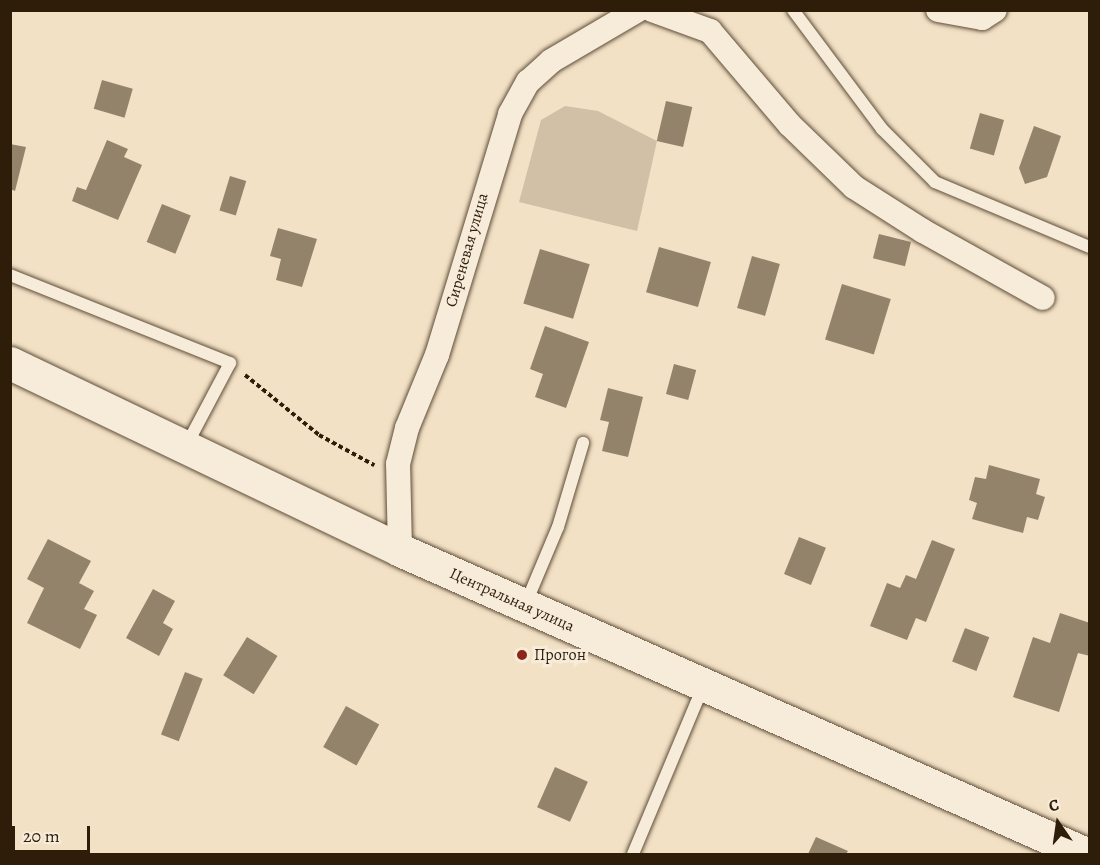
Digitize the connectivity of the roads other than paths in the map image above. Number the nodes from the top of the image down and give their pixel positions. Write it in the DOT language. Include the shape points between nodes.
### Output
graph roads {
  1 [pos="638,10"];
  2 [pos="652,10"];
  3 [pos="792,10"];
  4 [pos="938,10"];
  5 [pos="995,10"];
  6 [pos="1089,247"];
  7 [pos="10,275"];
  8 [pos="1043,298"];
  9 [pos="10,363"];
  10 [pos="583,443"];
  11 [pos="186,447"];
  12 [pos="400,550"];
  13 [pos="524,606"];
  14 [pos="704,685"];
  15 [pos="1046,846"];
  16 [pos="633,855"];
  17 [pos="1086,855"];
  1 -- 12 [label="street, Сиреневая улица" via="551,61 528,82 510,114 437,355 407,428 398,479"];
  2 -- 8 [label="street" via="710,31 790,124 854,187"];
  3 -- 6 [label="lane" via="882,129 935,182"];
  4 -- 5 [label="street" via="982,18"];
  7 -- 11 [label="lane" via="230,363"];
  9 -- 11 [label="main road, Центральная улица"];
  10 -- 13 [label="lane" via="558,527"];
  11 -- 12 [label="main road, Центральная улица"];
  12 -- 13 [label="main road, Центральная улица"];
  13 -- 14 [label="main road, Центральная улица"];
  14 -- 15 [label="main road, Центральная улица"];
  14 -- 16 [label="lane"];
  15 -- 17 [label="main road, Центральная улица"];
}
